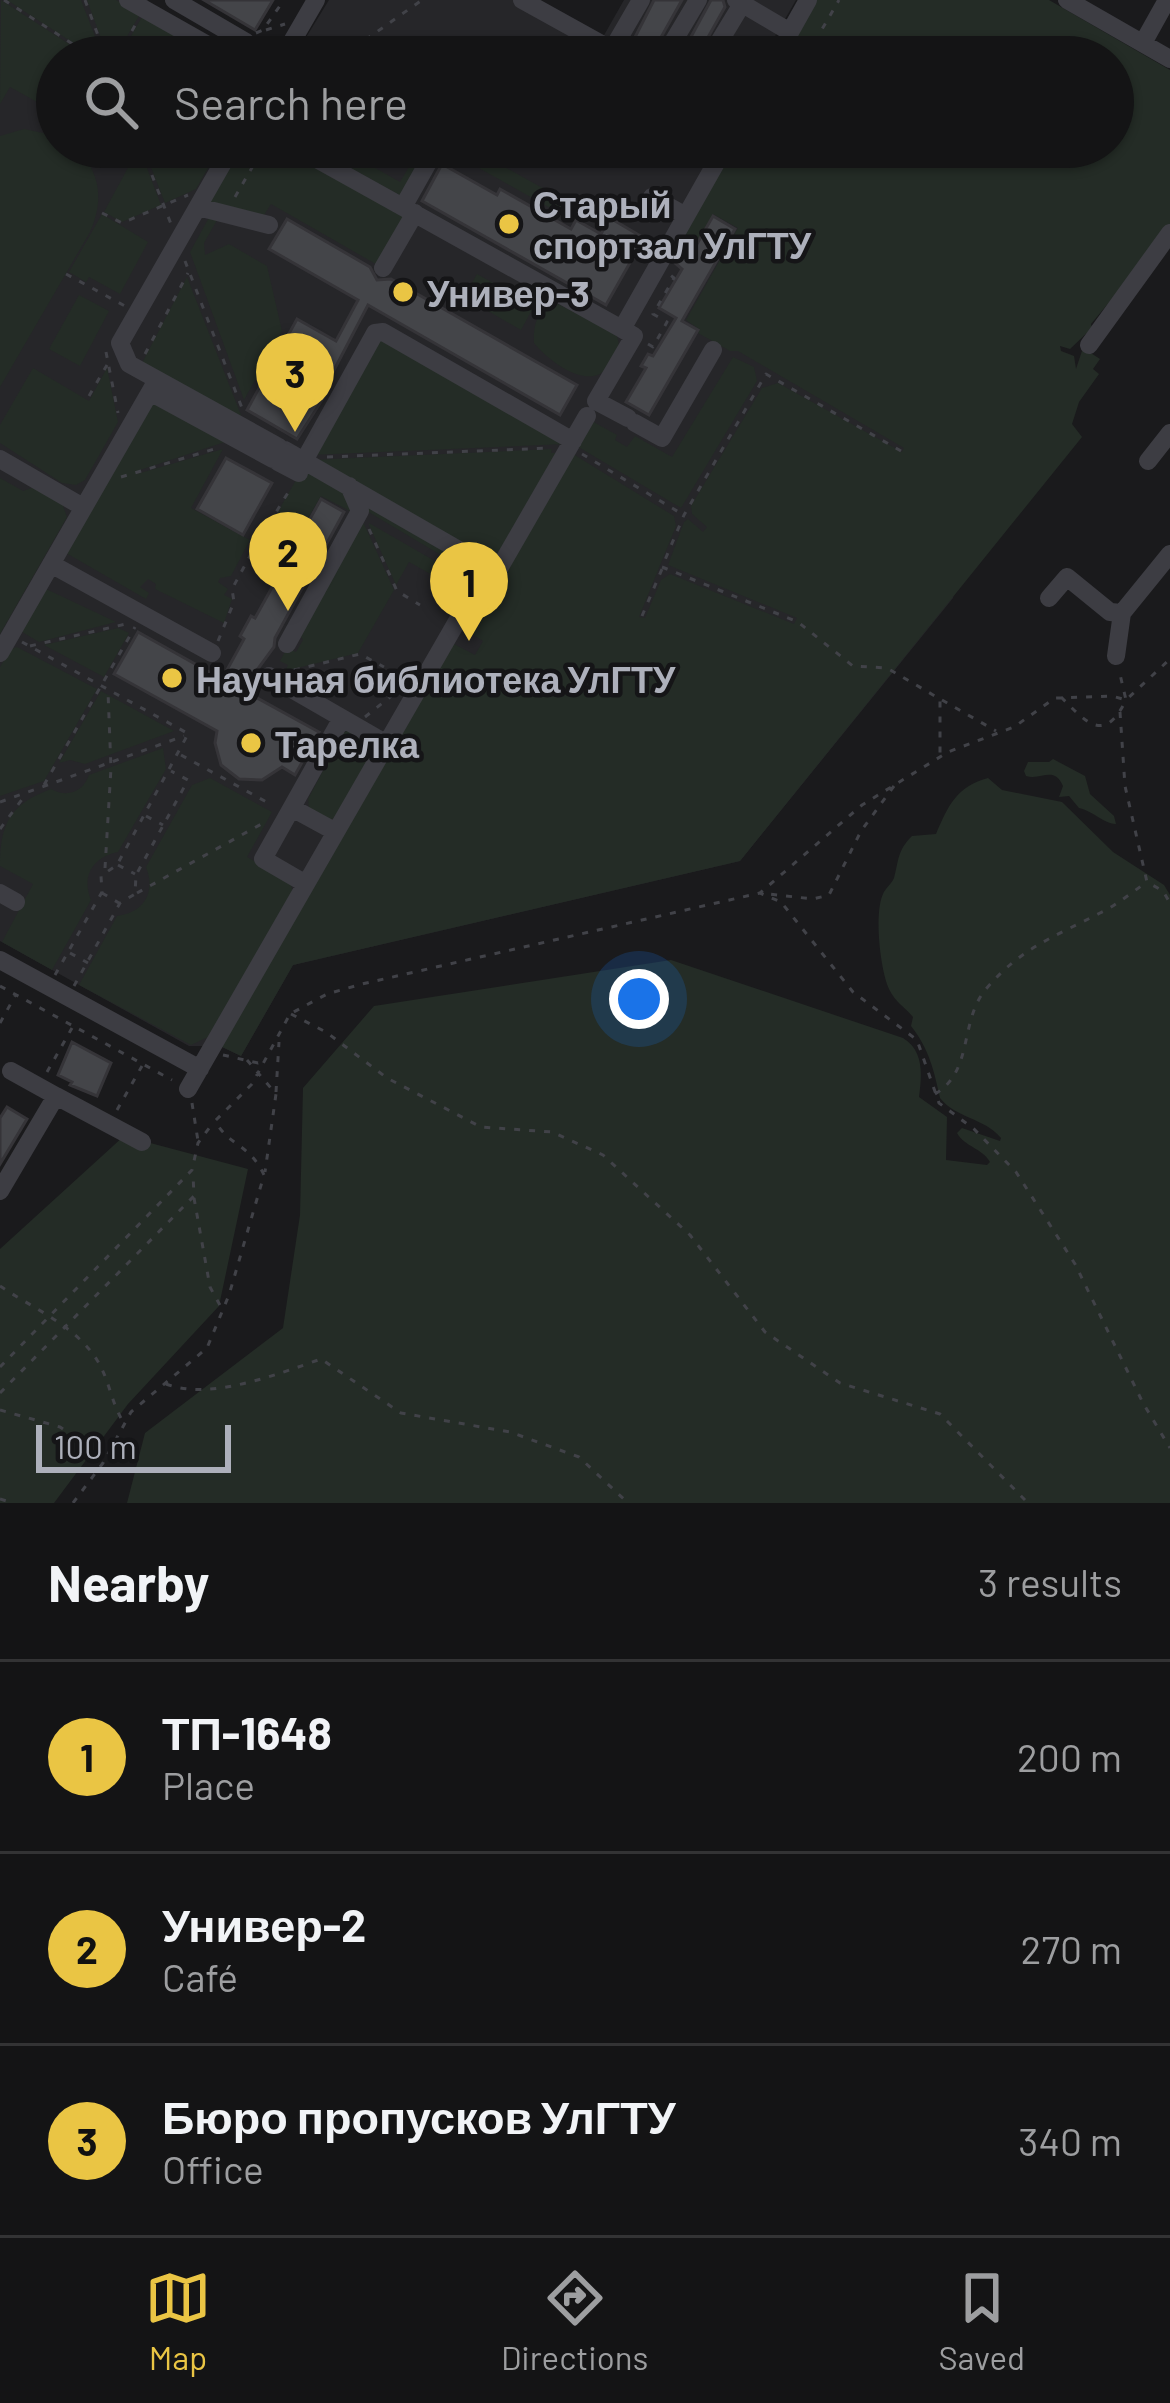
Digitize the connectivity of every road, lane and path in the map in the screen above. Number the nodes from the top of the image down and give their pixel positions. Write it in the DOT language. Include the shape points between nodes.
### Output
graph roads {
  1 [pos="4,0"];
  2 [pos="85,0"];
  3 [pos="174,0"];
  4 [pos="284,0"];
  5 [pos="316,0"];
  6 [pos="422,0"];
  7 [pos="522,0"];
  8 [pos="641,0"];
  9 [pos="698,0"];
  10 [pos="808,0"];
  11 [pos="839,0"];
  12 [pos="1067,0"];
  13 [pos="1167,0"];
  14 [pos="739,2"];
  15 [pos="141,3"];
  16 [pos="201,16"];
  17 [pos="190,34"];
  18 [pos="789,34"];
  19 [pos="61,36"];
  20 [pos="98,36"];
  21 [pos="126,36"];
  22 [pos="193,36"];
  23 [pos="234,36"];
  24 [pos="250,36"];
  25 [pos="295,36"];
  26 [pos="371,36"];
  27 [pos="588,36"];
  28 [pos="626,36"];
  29 [pos="677,36"];
  30 [pos="721,36"];
  31 [pos="795,36"];
  32 [pos="818,36"];
  33 [pos="1131,36"];
  34 [pos="1134,38"];
  35 [pos="1143,43"];
  36 [pos="1170,59"];
  37 [pos="149,168"];
  38 [pos="220,168"];
  39 [pos="252,168"];
  40 [pos="333,168"];
  41 [pos="426,168"];
  42 [pos="713,168"];
  43 [pos="652,196"];
  44 [pos="202,200"];
  45 [pos="164,206"];
  46 [pos="409,210"];
  47 [pos="102,213"];
  48 [pos="225,214"];
  49 [pos="686,216"];
  50 [pos="269,225"];
  51 [pos="1170,232"];
  52 [pos="178,242"];
  53 [pos="383,268"];
  54 [pos="657,268"];
  55 [pos="189,271"];
  56 [pos="66,274"];
  57 [pos="137,313"];
  58 [pos="628,332"];
  59 [pos="1089,345"];
  60 [pos="713,350"];
  61 [pos="108,364"];
  62 [pos="137,369"];
  63 [pos="153,386"];
  64 [pos="89,396"];
  65 [pos="587,416"];
  66 [pos="245,436"];
  67 [pos="1169,437"];
  68 [pos="566,445"];
  69 [pos="901,451"];
  70 [pos="0,459"];
  71 [pos="1148,461"];
  72 [pos="302,467"];
  73 [pos="96,485"];
  74 [pos="349,487"];
  75 [pos="83,507"];
  76 [pos="360,511"];
  77 [pos="684,515"];
  78 [pos="1170,554"];
  79 [pos="1082,559"];
  80 [pos="51,564"];
  81 [pos="662,567"];
  82 [pos="1066,577"];
  83 [pos="1049,598"];
  84 [pos="420,604"];
  85 [pos="467,604"];
  86 [pos="1122,613"];
  87 [pos="643,616"];
  88 [pos="227,625"];
  89 [pos="5,644"];
  90 [pos="287,644"];
  91 [pos="28,646"];
  92 [pos="212,653"];
  93 [pos="1117,656"];
  94 [pos="1170,659"];
  95 [pos="384,667"];
  96 [pos="269,676"];
  97 [pos="411,681"];
  98 [pos="101,686"];
  99 [pos="108,690"];
  100 [pos="1061,697"];
  101 [pos="940,699"];
  102 [pos="1126,700"];
  103 [pos="1120,712"];
  104 [pos="348,722"];
  105 [pos="998,733"];
  106 [pos="188,734"];
  107 [pos="387,744"];
  108 [pos="178,754"];
  109 [pos="940,757"];
  110 [pos="111,762"];
  111 [pos="169,770"];
  112 [pos="899,780"];
  113 [pos="43,787"];
  114 [pos="27,793"];
  115 [pos="0,802"];
  116 [pos="290,811"];
  117 [pos="144,815"];
  118 [pos="264,824"];
  119 [pos="163,825"];
  120 [pos="0,829"];
  121 [pos="336,832"];
  122 [pos="117,865"];
  123 [pos="105,870"];
  124 [pos="136,875"];
  125 [pos="1147,883"];
  126 [pos="306,884"];
  127 [pos="101,892"];
  128 [pos="760,893"];
  129 [pos="136,894"];
  130 [pos="120,903"];
  131 [pos="1170,903"];
  132 [pos="68,952"];
  133 [pos="0,961"];
  134 [pos="88,963"];
  135 [pos="0,986"];
  136 [pos="49,987"];
  137 [pos="15,994"];
  138 [pos="68,997"];
  139 [pos="290,1014"];
  140 [pos="0,1023"];
  141 [pos="73,1026"];
  142 [pos="280,1035"];
  143 [pos="212,1049"];
  144 [pos="247,1060"];
  145 [pos="268,1060"];
  146 [pos="142,1064"];
  147 [pos="5,1068"];
  148 [pos="200,1069"];
  149 [pos="258,1074"];
  150 [pos="0,1089"];
  151 [pos="188,1089"];
  152 [pos="48,1091"];
  153 [pos="276,1094"];
  154 [pos="934,1095"];
  155 [pos="215,1121"];
  156 [pos="109,1124"];
  157 [pos="142,1142"];
  158 [pos="198,1143"];
  159 [pos="192,1170"];
  160 [pos="264,1174"];
  161 [pos="0,1191"];
  162 [pos="194,1196"];
  163 [pos="0,1286"];
  164 [pos="223,1310"];
  165 [pos="50,1316"];
  166 [pos="64,1328"];
  167 [pos="0,1367"];
  168 [pos="165,1384"];
  169 [pos="0,1393"];
  170 [pos="0,1410"];
  171 [pos="123,1422"];
  172 [pos="1170,1448"];
  173 [pos="105,1458"];
  174 [pos="0,1499"];
  175 [pos="13,1503"];
  176 [pos="73,1503"];
  177 [pos="628,1503"];
  178 [pos="1028,1503"];
  1 -- 19 [label="path"];
  2 -- 20 [label="path"];
  3 -- 16 [label="street"];
  4 -- 24 [label="path"];
  5 -- 25 [label="street"];
  6 -- 26 [label="path"];
  7 -- 27 [label="street"];
  8 -- 28 [label="street"];
  9 -- 29 [label="street"];
  10 -- 18 [label="street"];
  11 -- 32 [label="path"];
  12 -- 33 [label="street"];
  13 -- 35 [label="street"];
  14 -- 18 [label="street"];
  14 -- 30 [label="street"];
  15 -- 17 [label="street"];
  15 -- 21 [label="path"];
  16 -- 17 [label="street"];
  16 -- 23 [label="street"];
  17 -- 22 [label="street"];
  18 -- 31 [label="path"];
  34 -- 35 [label="street"];
  35 -- 36 [label="street"];
  37 -- 45 [label="path"];
  38 -- 44 [label="street"];
  39 -- 48 [label="path"];
  40 -- 46 [label="street"];
  41 -- 46 [label="street"];
  42 -- 49 [label="street"];
  43 -- 49 [label="street"];
  44 -- 45 [label="path" via="199,190"];
  44 -- 48 [label="street"];
  44 -- 52 [label="street"];
  45 -- 47 [label="path" via="122,223"];
  45 -- 52 [label="path"];
  46 -- 53 [label="street"];
  46 -- 58 [label="street"];
  48 -- 50 [label="street"];
  49 -- 54 [label="street"];
  51 -- 59 [label="street"];
  52 -- 55 [label="path"];
  52 -- 57 [label="street"];
  54 -- 58 [label="street"];
  54 -- 58 [label="path" via="674,278 653,314 667,322 653,347"];
  55 -- 62 [label="path"];
  55 -- 66 [label="path"];
  56 -- 57 [label="path"];
  57 -- 62 [label="street" via="120,343"];
  58 -- 60 [label="street" via="596,400 662,438"];
  61 -- 64 [label="path"];
  62 -- 63 [label="street"];
  63 -- 66 [label="street"];
  63 -- 73 [label="street"];
  65 -- 68 [label="street"];
  66 -- 72 [label="street"];
  66 -- 73 [label="path"];
  67 -- 71 [label="street"];
  68 -- 72 [label="path"];
  68 -- 72 [label="street" via="383,332 375,333"];
  68 -- 74 [label="street" via="497,572"];
  68 -- 77 [label="path"];
  69 -- 77 [label="path" via="766,374"];
  70 -- 75 [label="street"];
  72 -- 74 [label="street"];
  72 -- 88 [label="path" via="232,589"];
  73 -- 75 [label="street"];
  74 -- 76 [label="street"];
  75 -- 80 [label="street"];
  76 -- 84 [label="path" via="397,591"];
  76 -- 90 [label="street"];
  77 -- 81 [label="path"];
  78 -- 86 [label="street"];
  79 -- 82 [label="street"];
  80 -- 89 [label="street"];
  80 -- 92 [label="street"];
  81 -- 87 [label="path"];
  81 -- 101 [label="path" via="798,622 853,666 886,668"];
  82 -- 83 [label="street"];
  82 -- 86 [label="street"];
  85 -- 107 [label="street"];
  86 -- 93 [label="street"];
  89 -- 91 [label="path"];
  91 -- 98 [label="path"];
  91 -- 98 [label="path" via="139,621"];
  93 -- 102 [label="path"];
  94 -- 102 [label="path"];
  95 -- 96 [label="path" via="361,654"];
  96 -- 104 [label="street"];
  97 -- 104 [label="path"];
  98 -- 99 [label="path"];
  98 -- 113 [label="path"];
  99 -- 106 [label="path"];
  99 -- 110 [label="path"];
  100 -- 102 [label="path"];
  100 -- 103 [label="path" via="1099,728"];
  100 -- 105 [label="path"];
  101 -- 105 [label="path"];
  101 -- 109 [label="path"];
  102 -- 103 [label="path"];
  103 -- 125 [label="path" via="1125,786"];
  104 -- 107 [label="street"];
  104 -- 116 [label="street"];
  105 -- 109 [label="path"];
  106 -- 108 [label="path"];
  106 -- 110 [label="path"];
  107 -- 121 [label="street"];
  108 -- 111 [label="path"];
  108 -- 116 [label="path"];
  109 -- 112 [label="path"];
  110 -- 113 [label="path"];
  110 -- 123 [label="path"];
  111 -- 117 [label="path"];
  111 -- 119 [label="path" via="188,780"];
  112 -- 128 [label="path"];
  112 -- 128 [label="path" via="829,895"];
  113 -- 114 [label="path"];
  114 -- 115 [label="path"];
  114 -- 120 [label="path"];
  116 -- 121 [label="street"];
  116 -- 126 [label="street" via="263,859"];
  117 -- 119 [label="path"];
  117 -- 122 [label="path"];
  118 -- 129 [label="path"];
  119 -- 124 [label="path"];
  121 -- 126 [label="street"];
  122 -- 123 [label="path"];
  122 -- 124 [label="path"];
  123 -- 127 [label="path"];
  124 -- 129 [label="path"];
  125 -- 131 [label="path"];
  125 -- 154 [label="path" via="1013,960 972,1009 961,1063"];
  126 -- 143 [label="street"];
  127 -- 130 [label="path"];
  127 -- 132 [label="path"];
  128 -- 139 [label="path" via="362,984"];
  128 -- 154 [label="path" via="781,902 854,992 916,1040"];
  129 -- 130 [label="path"];
  130 -- 134 [label="path"];
  132 -- 134 [label="path"];
  132 -- 136 [label="path"];
  133 -- 136 [label="street"];
  134 -- 138 [label="path"];
  135 -- 137 [label="path"];
  136 -- 138 [label="street"];
  137 -- 140 [label="path"];
  137 -- 141 [label="path"];
  138 -- 148 [label="street"];
  139 -- 142 [label="path"];
  139 -- 178 [label="path" via="481,1127 552,1132 603,1155 689,1235 765,1332 840,1383 940,1414"];
  141 -- 146 [label="path"];
  141 -- 152 [label="path"];
  142 -- 145 [label="path"];
  142 -- 153 [label="path"];
  143 -- 144 [label="path"];
  143 -- 148 [label="street"];
  144 -- 145 [label="path"];
  144 -- 149 [label="path"];
  145 -- 149 [label="path"];
  146 -- 151 [label="path"];
  146 -- 156 [label="path"];
  147 -- 150 [label="street"];
  147 -- 152 [label="street"];
  148 -- 151 [label="street"];
  149 -- 153 [label="path"];
  149 -- 155 [label="path"];
  151 -- 158 [label="path"];
  152 -- 156 [label="street"];
  152 -- 161 [label="street"];
  153 -- 160 [label="path"];
  154 -- 172 [label="path" via="1016,1172 1076,1264"];
  155 -- 158 [label="path"];
  155 -- 160 [label="path" via="255,1155"];
  156 -- 157 [label="street"];
  158 -- 159 [label="path"];
  159 -- 162 [label="path"];
  159 -- 165 [label="path"];
  160 -- 164 [label="path"];
  162 -- 164 [label="path" via="210,1287"];
  162 -- 166 [label="path"];
  163 -- 165 [label="path"];
  164 -- 168 [label="path" via="207,1348"];
  165 -- 166 [label="path"];
  165 -- 167 [label="path"];
  166 -- 169 [label="path"];
  166 -- 171 [label="path" via="98,1362"];
  168 -- 171 [label="path"];
  168 -- 177 [label="path" via="185,1392 265,1379 321,1359 401,1413 510,1432 579,1457"];
  170 -- 173 [label="path" via="60,1427"];
  171 -- 173 [label="path"];
  173 -- 176 [label="path"];
  174 -- 175 [label="path"];
}
